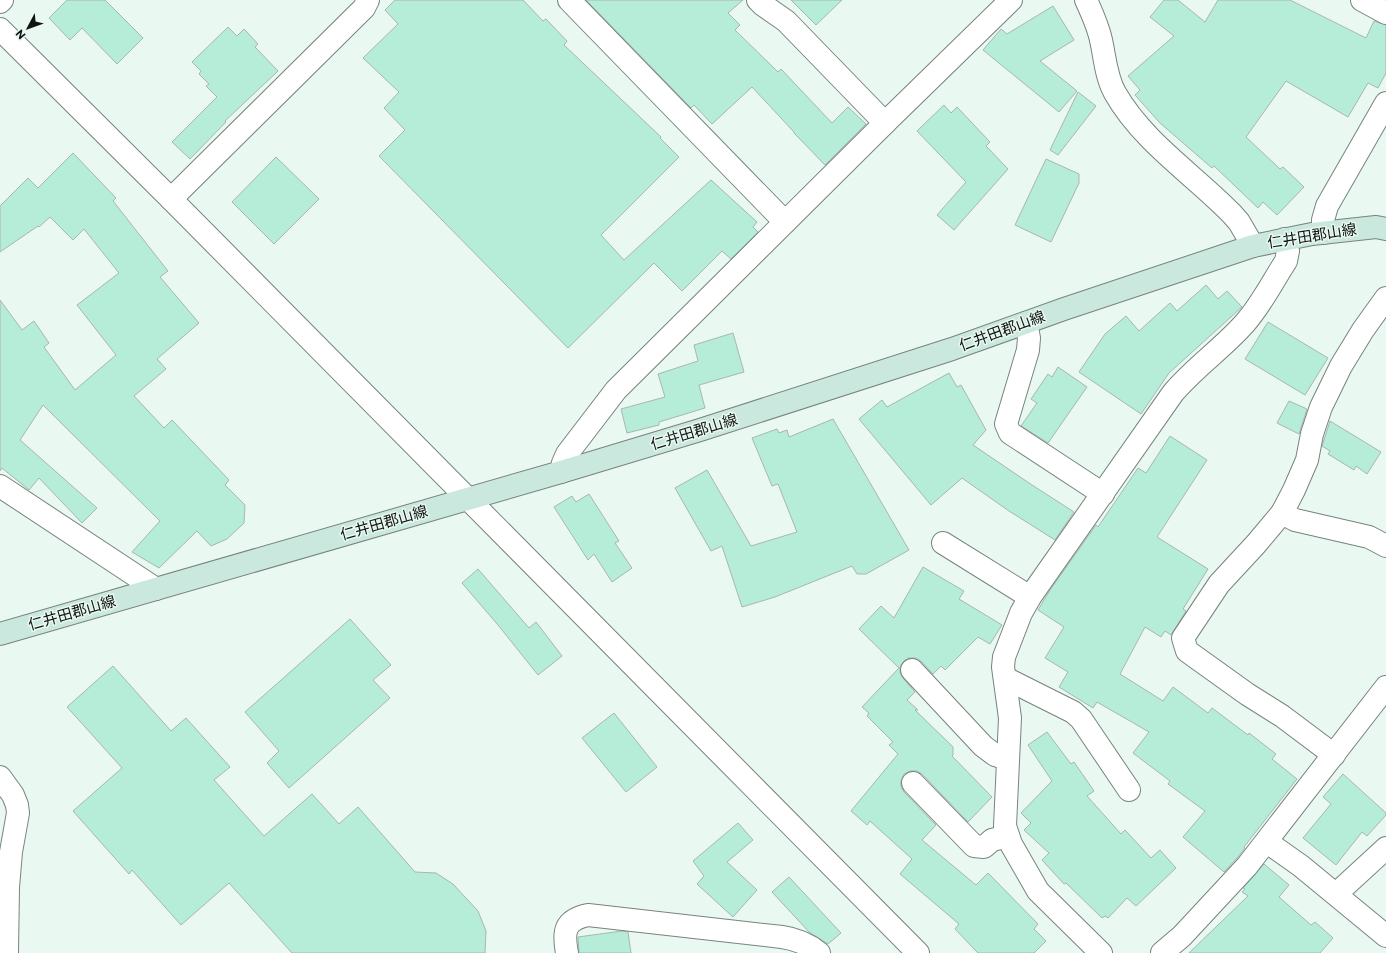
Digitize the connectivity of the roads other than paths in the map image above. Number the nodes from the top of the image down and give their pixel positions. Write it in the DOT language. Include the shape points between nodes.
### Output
graph roads {
  1 [pos="368,0"];
  2 [pos="569,0"];
  3 [pos="758,0"];
  4 [pos="1011,0"];
  5 [pos="1362,0"];
  6 [pos="1093,4"];
  7 [pos="1386,13"];
  8 [pos="0,29"];
  9 [pos="1386,103"];
  10 [pos="885,123"];
  11 [pos="171,199"];
  12 [pos="785,222"];
  13 [pos="1386,229"];
  14 [pos="1323,233"];
  15 [pos="1285,239"];
  16 [pos="1253,246"];
  17 [pos="1386,298"];
  18 [pos="1026,322"];
  19 [pos="561,472"];
  20 [pos="0,486"];
  21 [pos="1103,494"];
  22 [pos="468,498"];
  23 [pos="1282,513"];
  24 [pos="943,543"];
  25 [pos="1386,546"];
  26 [pos="156,589"];
  27 [pos="1030,597"];
  28 [pos="0,634"];
  29 [pos="912,670"];
  30 [pos="1005,678"];
  31 [pos="1386,687"];
  32 [pos="1334,755"];
  33 [pos="1008,759"];
  34 [pos="0,777"];
  35 [pos="913,783"];
  36 [pos="1129,790"];
  37 [pos="1008,836"];
  38 [pos="1267,842"];
  39 [pos="1386,848"];
  40 [pos="1336,894"];
  41 [pos="1386,936"];
  42 [pos="7,953"];
  43 [pos="567,953"];
  44 [pos="819,953"];
  45 [pos="918,953"];
  46 [pos="1101,953"];
  47 [pos="1162,953"];
  1 -- 11 [label="street" via="364,8"];
  2 -- 12 [label="street"];
  3 -- 10 [label="street" via="786,21"];
  4 -- 10 [label="street"];
  5 -- 7 [label="street"];
  6 -- 16 [label="street" via="1108,77 1115,93 1136,123 1232,214"];
  8 -- 11 [label="street"];
  9 -- 14 [label="street" via="1327,206"];
  10 -- 12 [label="street"];
  11 -- 22 [label="street"];
  12 -- 19 [label="street" via="616,390 567,454"];
  13 -- 14 [label="main road, 仁井田郡山線" via="1376,227"];
  14 -- 15 [label="main road, 仁井田郡山線"];
  15 -- 16 [label="main road, 仁井田郡山線"];
  15 -- 21 [label="street" via="1288,251 1286,261 1251,316 1185,379"];
  16 -- 18 [label="main road, 仁井田郡山線"];
  17 -- 23 [label="street" via="1341,366 1321,407 1307,460"];
  18 -- 19 [label="main road, 仁井田郡山線" via="952,349 715,426"];
  18 -- 21 [label="street" via="1028,350 1006,424 1010,433"];
  19 -- 22 [label="main road, 仁井田郡山線"];
  20 -- 26 [label="street"];
  21 -- 27 [label="street"];
  22 -- 26 [label="main road, 仁井田郡山線"];
  22 -- 45 [label="street"];
  23 -- 25 [label="street" via="1295,520 1369,537"];
  23 -- 32 [label="street" via="1219,584 1183,638 1187,651"];
  24 -- 27 [label="street"];
  26 -- 28 [label="main road, 仁井田郡山線"];
  27 -- 30 [label="street" via="1004,657"];
  29 -- 33 [label="street" via="983,746 995,755"];
  30 -- 33 [label="street" via="1010,718"];
  30 -- 36 [label="street" via="1073,712"];
  31 -- 32 [label="street"];
  32 -- 38 [label="street"];
  33 -- 37 [label="street" via="1005,826"];
  34 -- 42 [label="street" via="13,795 18,813 8,887"];
  35 -- 37 [label="street" via="974,846 984,847 992,840"];
  37 -- 46 [label="street" via="1038,891"];
  38 -- 40 [label="street"];
  38 -- 47 [label="street" via="1182,936"];
  39 -- 40 [label="street"];
  40 -- 41 [label="street"];
  43 -- 44 [label="street" via="564,938 569,925 588,915 793,938 811,946"];
}
